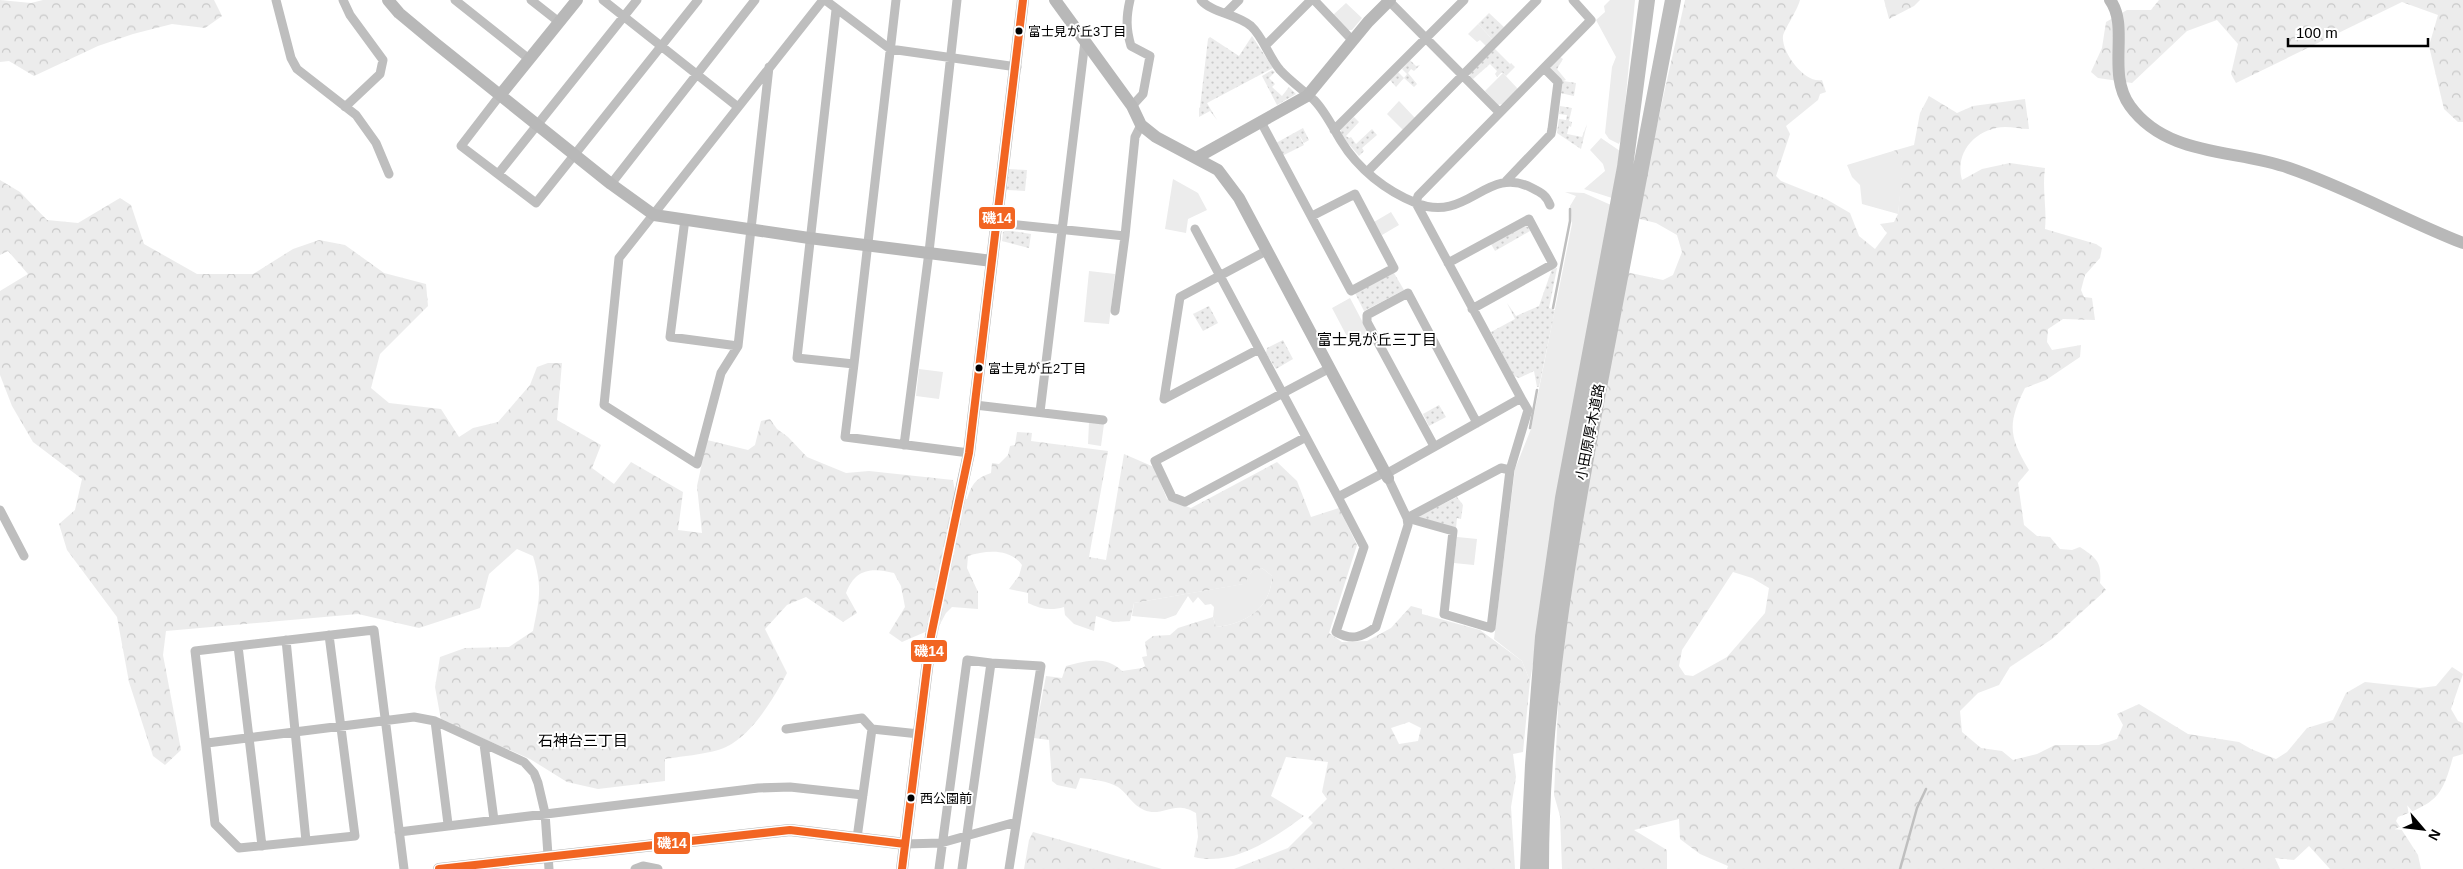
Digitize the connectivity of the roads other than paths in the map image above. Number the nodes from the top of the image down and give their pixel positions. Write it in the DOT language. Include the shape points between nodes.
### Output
graph roads {
  1 [pos="276,0"];
  2 [pos="343,0"];
  3 [pos="388,0"];
  4 [pos="455,0"];
  5 [pos="531,0"];
  6 [pos="577,0"];
  7 [pos="603,0"];
  8 [pos="637,0"];
  9 [pos="698,0"];
  10 [pos="755,0"];
  11 [pos="824,0"];
  12 [pos="896,0"];
  13 [pos="957,0"];
  14 [pos="1023,0"];
  15 [pos="1055,0"];
  16 [pos="1130,0"];
  17 [pos="1199,0"];
  18 [pos="1239,0"];
  19 [pos="1313,0"];
  20 [pos="1464,0"];
  21 [pos="1538,0"];
  22 [pos="1573,0"];
  23 [pos="1647,0"];
  24 [pos="1673,0"];
  25 [pos="2110,0"];
  26 [pos="1389,1"];
  27 [pos="836,10"];
  28 [pos="1226,12"];
  29 [pos="624,16"];
  30 [pos="559,22"];
  31 [pos="1425,39"];
  32 [pos="1353,40"];
  33 [pos="1084,41"];
  34 [pos="661,46"];
  35 [pos="1265,46"];
  36 [pos="890,49"];
  37 [pos="951,58"];
  38 [pos="529,59"];
  39 [pos="769,67"];
  40 [pos="1017,67"];
  41 [pos="1544,68"];
  42 [pos="697,74"];
  43 [pos="1462,76"];
  44 [pos="501,94"];
  45 [pos="1307,96"];
  46 [pos="1132,106"];
  47 [pos="345,107"];
  48 [pos="738,107"];
  49 [pos="1499,112"];
  50 [pos="1261,122"];
  51 [pos="538,124"];
  52 [pos="1141,126"];
  53 [pos="1334,130"];
  54 [pos="575,154"];
  55 [pos="1196,158"];
  56 [pos="1367,172"];
  57 [pos="389,174"];
  58 [pos="498,174"];
  59 [pos="1506,181"];
  60 [pos="611,184"];
  61 [pos="1416,203"];
  62 [pos="1550,205"];
  63 [pos="654,215"];
  64 [pos="1312,216"];
  65 [pos="685,219"];
  66 [pos="998,223"];
  67 [pos="750,228"];
  68 [pos="1063,229"];
  69 [pos="1195,229"];
  70 [pos="1124,236"];
  71 [pos="809,238"];
  72 [pos="2463,242"];
  73 [pos="867,245"];
  74 [pos="1266,251"];
  75 [pos="929,252"];
  76 [pos="992,261"];
  77 [pos="1448,263"];
  78 [pos="1219,275"];
  79 [pos="1472,309"];
  80 [pos="1115,311"];
  81 [pos="738,346"];
  82 [pos="1259,349"];
  83 [pos="854,364"];
  84 [pos="1330,368"];
  85 [pos="1283,392"];
  86 [pos="1521,398"];
  87 [pos="975,405"];
  88 [pos="1040,412"];
  89 [pos="1104,420"];
  90 [pos="1477,423"];
  91 [pos="1306,437"];
  92 [pos="904,445"];
  93 [pos="1434,446"];
  94 [pos="969,454"];
  95 [pos="1510,470"];
  96 [pos="1386,475"];
  97 [pos="1338,497"];
  98 [pos="957,509"];
  99 [pos="0,510"];
  100 [pos="1407,518"];
  101 [pos="24,556"];
  102 [pos="329,635"];
  103 [pos="931,636"];
  104 [pos="286,640"];
  105 [pos="238,646"];
  106 [pos="991,663"];
  107 [pos="386,721"];
  108 [pos="435,721"];
  109 [pos="341,726"];
  110 [pos="786,729"];
  111 [pos="872,729"];
  112 [pos="296,733"];
  113 [pos="919,734"];
  114 [pos="250,738"];
  115 [pos="206,743"];
  116 [pos="484,744"];
  117 [pos="863,796"];
  118 [pos="545,813"];
  119 [pos="494,820"];
  120 [pos="1016,822"];
  121 [pos="448,824"];
  122 [pos="1541,827"];
  123 [pos="400,832"];
  124 [pos="966,836"];
  125 [pos="857,838"];
  126 [pos="306,841"];
  127 [pos="905,844"];
  128 [pos="941,844"];
  129 [pos="262,846"];
  130 [pos="548,863"];
  131 [pos="404,869"];
  132 [pos="439,869"];
  133 [pos="634,869"];
  134 [pos="658,869"];
  135 [pos="902,869"];
  136 [pos="939,869"];
  137 [pos="962,869"];
  138 [pos="1009,869"];
  139 [pos="1528,869"];
  140 [pos="1541,869"];
  141 [pos="1545,869"];
  1 -- 47 [label="street" via="297,69"];
  2 -- 47 [label="street" via="383,60 380,74"];
  3 -- 44 [label="street" via="435,43"];
  4 -- 38 [label="street"];
  5 -- 30 [label="street"];
  6 -- 30 [label="street"];
  7 -- 29 [label="street"];
  8 -- 29 [label="street"];
  9 -- 34 [label="street"];
  10 -- 42 [label="street"];
  11 -- 27 [label="street"];
  11 -- 39 [label="street"];
  12 -- 36 [label="street"];
  13 -- 37 [label="street"];
  14 -- 40 [label="street"];
  15 -- 33 [label="street"];
  16 -- 46 [label="street" via="1126,19 1131,46 1150,56 1142,94"];
  17 -- 28 [label="street"];
  18 -- 28 [label="street"];
  19 -- 32 [label="street"];
  19 -- 35 [label="street"];
  20 -- 31 [label="street"];
  21 -- 43 [label="street"];
  22 -- 41 [label="street" via="1591,20"];
  23 -- 139 [label="highway, 小田原厚木道路" via="1625,167 1563,498 1543,637"];
  24 -- 122 [label="highway, 小田原厚木道路" via="1574,515 1551,687"];
  25 -- 72 [label="street" via="2118,23 2120,87 2128,104 2156,132 2207,150 2288,168"];
  26 -- 31 [label="street"];
  26 -- 32 [label="street"];
  27 -- 36 [label="street"];
  27 -- 71 [label="street"];
  28 -- 35 [label="street" via="1250,25"];
  29 -- 34 [label="street"];
  29 -- 51 [label="street"];
  30 -- 38 [label="street"];
  31 -- 43 [label="street"];
  31 -- 53 [label="street"];
  32 -- 45 [label="street"];
  33 -- 46 [label="street"];
  33 -- 68 [label="street"];
  34 -- 42 [label="street"];
  34 -- 54 [label="street"];
  35 -- 45 [label="street" via="1280,69"];
  36 -- 37 [label="street"];
  36 -- 73 [label="street"];
  37 -- 40 [label="street"];
  37 -- 75 [label="street"];
  38 -- 44 [label="street"];
  39 -- 48 [label="street"];
  39 -- 67 [label="street"];
  40 -- 66 [label="street"];
  41 -- 49 [label="street"];
  41 -- 59 [label="street" via="1558,82 1550,134"];
  42 -- 48 [label="street"];
  42 -- 60 [label="street"];
  43 -- 49 [label="street"];
  43 -- 56 [label="street"];
  44 -- 51 [label="street"];
  44 -- 58 [label="street" via="461,146"];
  45 -- 50 [label="street"];
  45 -- 53 [label="street"];
  46 -- 52 [label="street"];
  47 -- 57 [label="street" via="356,115 376,143"];
  48 -- 63 [label="street"];
  49 -- 61 [label="street" via="1418,196"];
  50 -- 55 [label="street"];
  50 -- 64 [label="street"];
  51 -- 54 [label="street"];
  51 -- 58 [label="street"];
  52 -- 55 [label="street"];
  52 -- 70 [label="street" via="1135,137"];
  53 -- 56 [label="street" via="1348,152"];
  54 -- 58 [label="street" via="536,203"];
  54 -- 60 [label="street"];
  55 -- 74 [label="street" via="1218,170 1228,182"];
  56 -- 61 [label="street" via="1383,186"];
  59 -- 61 [label="street" via="1451,206 1438,208"];
  59 -- 62 [label="street" via="1517,181 1545,195"];
  60 -- 63 [label="street"];
  61 -- 77 [label="street"];
  63 -- 65 [label="street"];
  63 -- 81 [label="street" via="619,258 604,405 698,464 721,373"];
  64 -- 64 [label="street" via="1354,194 1394,268 1351,291"];
  65 -- 67 [label="street"];
  65 -- 81 [label="street" via="670,337"];
  66 -- 68 [label="street"];
  66 -- 76 [label="street"];
  67 -- 71 [label="street"];
  67 -- 81 [label="street"];
  68 -- 70 [label="street"];
  68 -- 88 [label="street"];
  69 -- 78 [label="street"];
  70 -- 80 [label="street"];
  71 -- 73 [label="street"];
  71 -- 83 [label="street" via="797,358"];
  73 -- 75 [label="street"];
  73 -- 83 [label="street"];
  74 -- 78 [label="street"];
  74 -- 84 [label="street"];
  75 -- 76 [label="street"];
  75 -- 92 [label="street"];
  76 -- 87 [label="street"];
  77 -- 79 [label="street"];
  77 -- 79 [label="street" via="1529,219 1553,264"];
  78 -- 82 [label="street"];
  78 -- 82 [label="street" via="1180,297 1164,400"];
  79 -- 86 [label="street"];
  82 -- 85 [label="street"];
  83 -- 92 [label="street" via="845,438"];
  84 -- 85 [label="street"];
  84 -- 96 [label="street"];
  85 -- 91 [label="street"];
  85 -- 91 [label="street" via="1155,461 1172,496 1185,502"];
  86 -- 90 [label="street"];
  86 -- 95 [label="street" via="1528,410"];
  87 -- 88 [label="street"];
  87 -- 94 [label="street"];
  88 -- 89 [label="street"];
  90 -- 93 [label="street"];
  90 -- 93 [label="street" via="1408,293 1367,315 1367,322"];
  91 -- 97 [label="street"];
  92 -- 94 [label="street"];
  93 -- 96 [label="street"];
  94 -- 98 [label="street"];
  95 -- 100 [label="street" via="1501,468"];
  95 -- 100 [label="street" via="1491,628 1444,614 1453,531"];
  96 -- 97 [label="street"];
  96 -- 100 [label="street"];
  97 -- 100 [label="street" via="1364,547 1336,632 1346,637 1364,637 1376,627 1408,526"];
  99 -- 101 [label="street"];
  102 -- 104 [label="street"];
  102 -- 107 [label="street" via="374,630"];
  102 -- 109 [label="street"];
  103 -- 113 [label="street"];
  104 -- 105 [label="street"];
  104 -- 112 [label="street"];
  105 -- 114 [label="street"];
  105 -- 115 [label="street" via="195,651"];
  106 -- 120 [label="street" via="1041,666"];
  106 -- 124 [label="street"];
  106 -- 128 [label="street" via="967,660"];
  107 -- 108 [label="street" via="414,717"];
  107 -- 109 [label="street"];
  107 -- 123 [label="street"];
  108 -- 116 [label="street"];
  108 -- 121 [label="street"];
  109 -- 112 [label="street"];
  109 -- 126 [label="street" via="355,836"];
  110 -- 111 [label="street" via="862,718"];
  111 -- 113 [label="street"];
  111 -- 117 [label="street"];
  112 -- 114 [label="street"];
  112 -- 126 [label="street"];
  113 -- 127 [label="street"];
  114 -- 115 [label="street"];
  114 -- 129 [label="street"];
  115 -- 129 [label="street" via="215,824 239,848"];
  116 -- 118 [label="street" via="524,762 534,773"];
  116 -- 119 [label="street"];
  117 -- 118 [label="street" via="790,787 758,788"];
  117 -- 125 [label="street"];
  118 -- 119 [label="street"];
  118 -- 130 [label="street"];
  119 -- 121 [label="street"];
  120 -- 124 [label="street"];
  120 -- 138 [label="street"];
  121 -- 123 [label="street"];
  122 -- 140 [label="highway, 小田原厚木道路"];
  122 -- 141 [label="highway"];
  123 -- 131 [label="street"];
  124 -- 128 [label="street"];
  124 -- 137 [label="street"];
  125 -- 127 [label="street"];
  125 -- 130 [label="street" via="790,830"];
  126 -- 129 [label="street"];
  127 -- 128 [label="street"];
  127 -- 135 [label="street"];
  128 -- 136 [label="street"];
  130 -- 132 [label="street"];
  133 -- 134 [label="street" via="643,866"];
}
